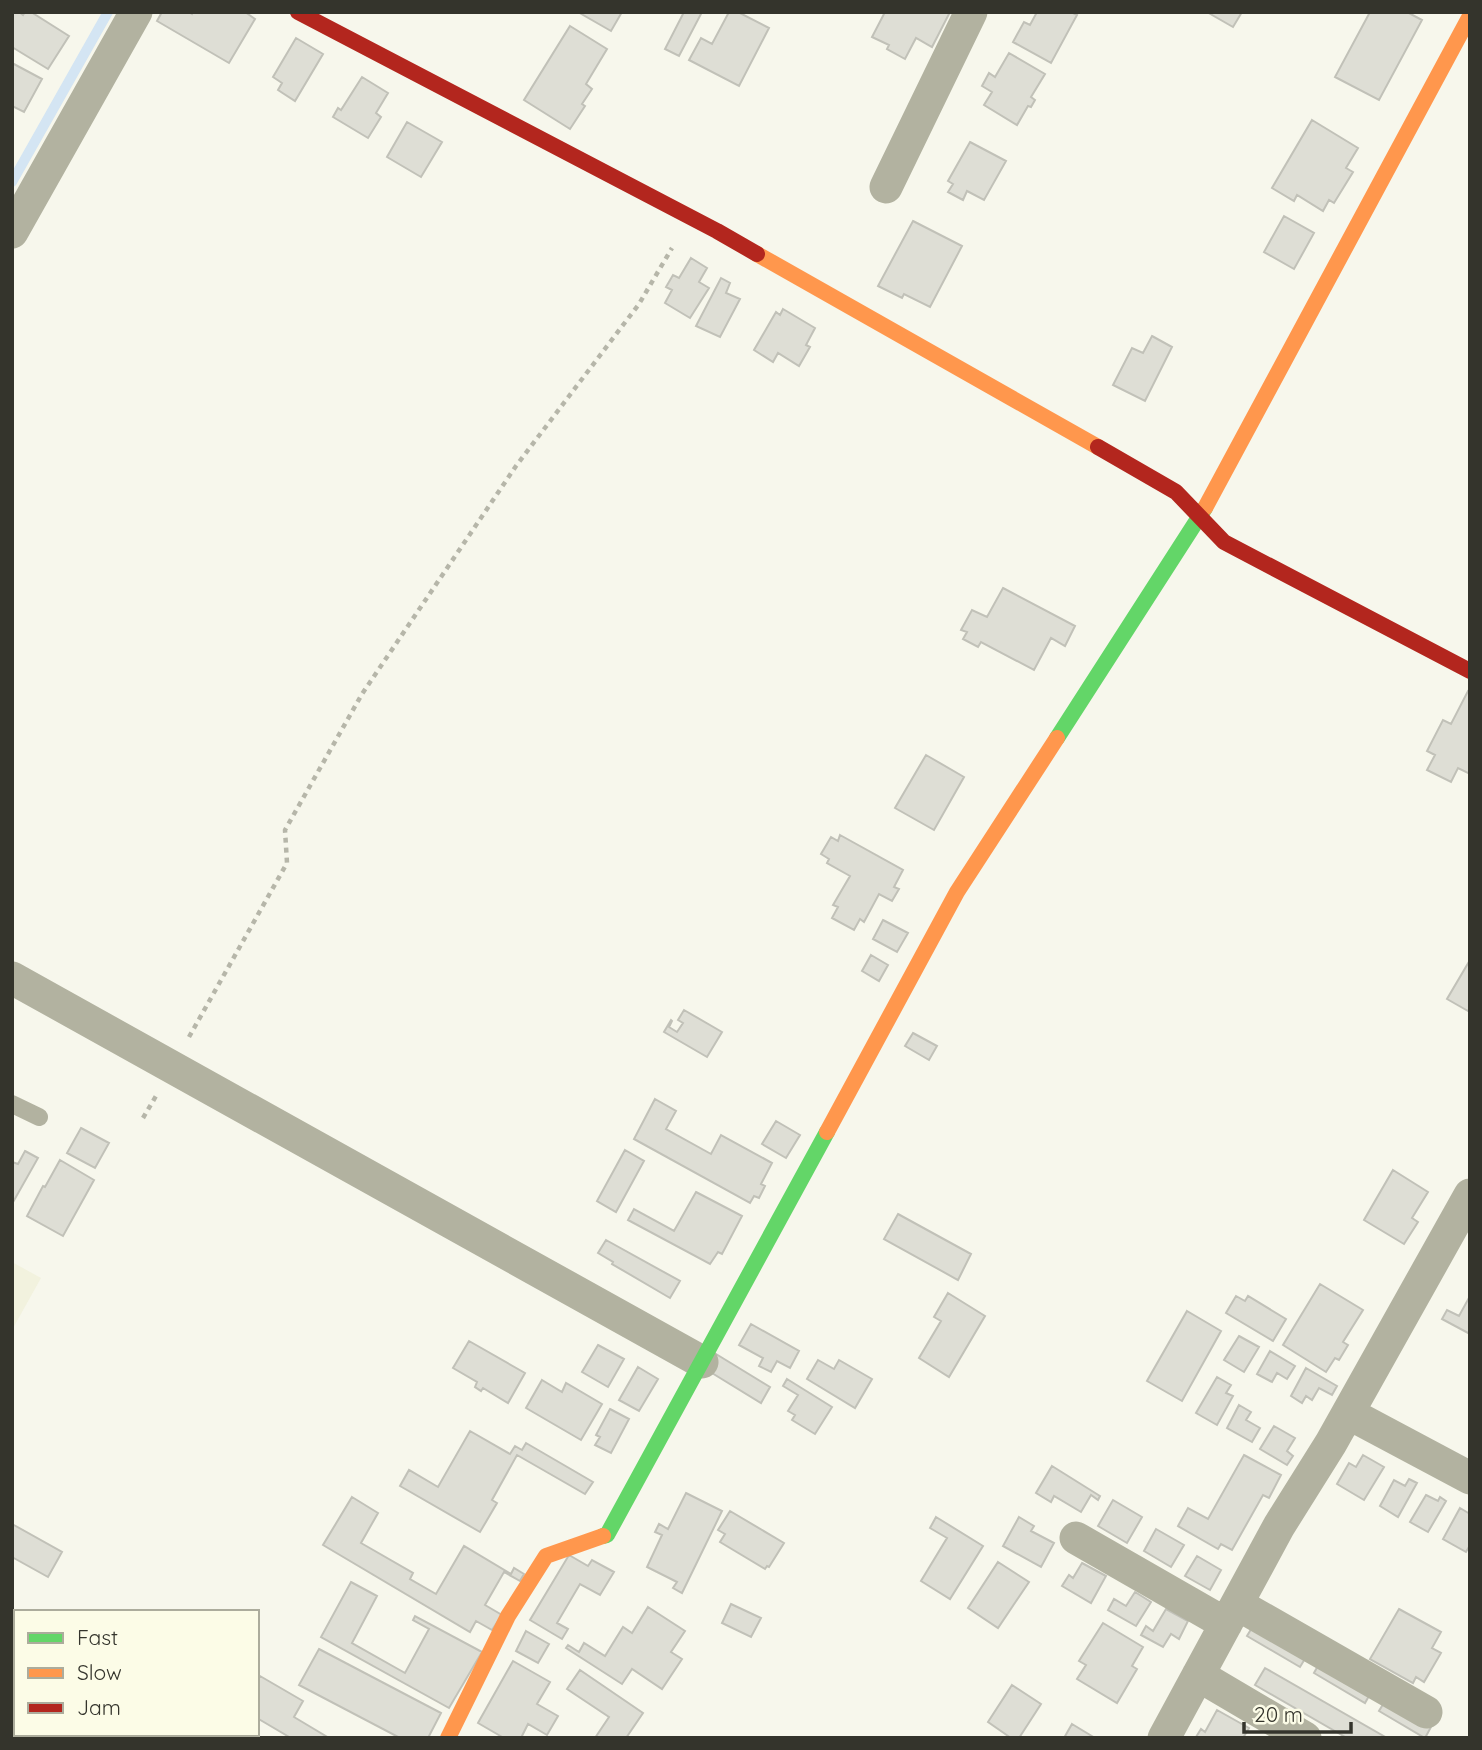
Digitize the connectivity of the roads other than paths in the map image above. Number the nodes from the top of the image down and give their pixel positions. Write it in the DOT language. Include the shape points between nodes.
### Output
graph roads {
  1 [pos="136,12"];
  2 [pos="298,12"];
  3 [pos="971,12"];
  4 [pos="1464,16"];
  5 [pos="886,187"];
  6 [pos="12,232"];
  7 [pos="1199,518"];
  8 [pos="1470,671"];
  9 [pos="12,978"];
  10 [pos="12,1104"];
  11 [pos="39,1117"];
  12 [pos="1470,1195"];
  13 [pos="702,1363"];
  14 [pos="1348,1413"];
  15 [pos="1470,1478"];
  16 [pos="1076,1538"];
  17 [pos="1232,1614"];
  18 [pos="1198,1675"];
  19 [pos="1426,1712"];
  20 [pos="448,1738"];
  21 [pos="1164,1738"];
  22 [pos="1305,1738"];
  1 -- 6 [label="street"];
  2 -- 7 [label="street" via="690,216 1176,492"];
  3 -- 5 [label="street"];
  4 -- 7 [label="street"];
  7 -- 8 [label="street" via="1224,542"];
  7 -- 13 [label="street" via="957,892"];
  9 -- 13 [label="street"];
  10 -- 11 [label="lane"];
  12 -- 14 [label="street"];
  13 -- 20 [label="street" via="607,1535 546,1556 508,1616"];
  14 -- 15 [label="street"];
  14 -- 17 [label="street"];
  16 -- 17 [label="street"];
  17 -- 18 [label="street"];
  17 -- 19 [label="street"];
  18 -- 21 [label="street"];
  18 -- 22 [label="street"];
}
